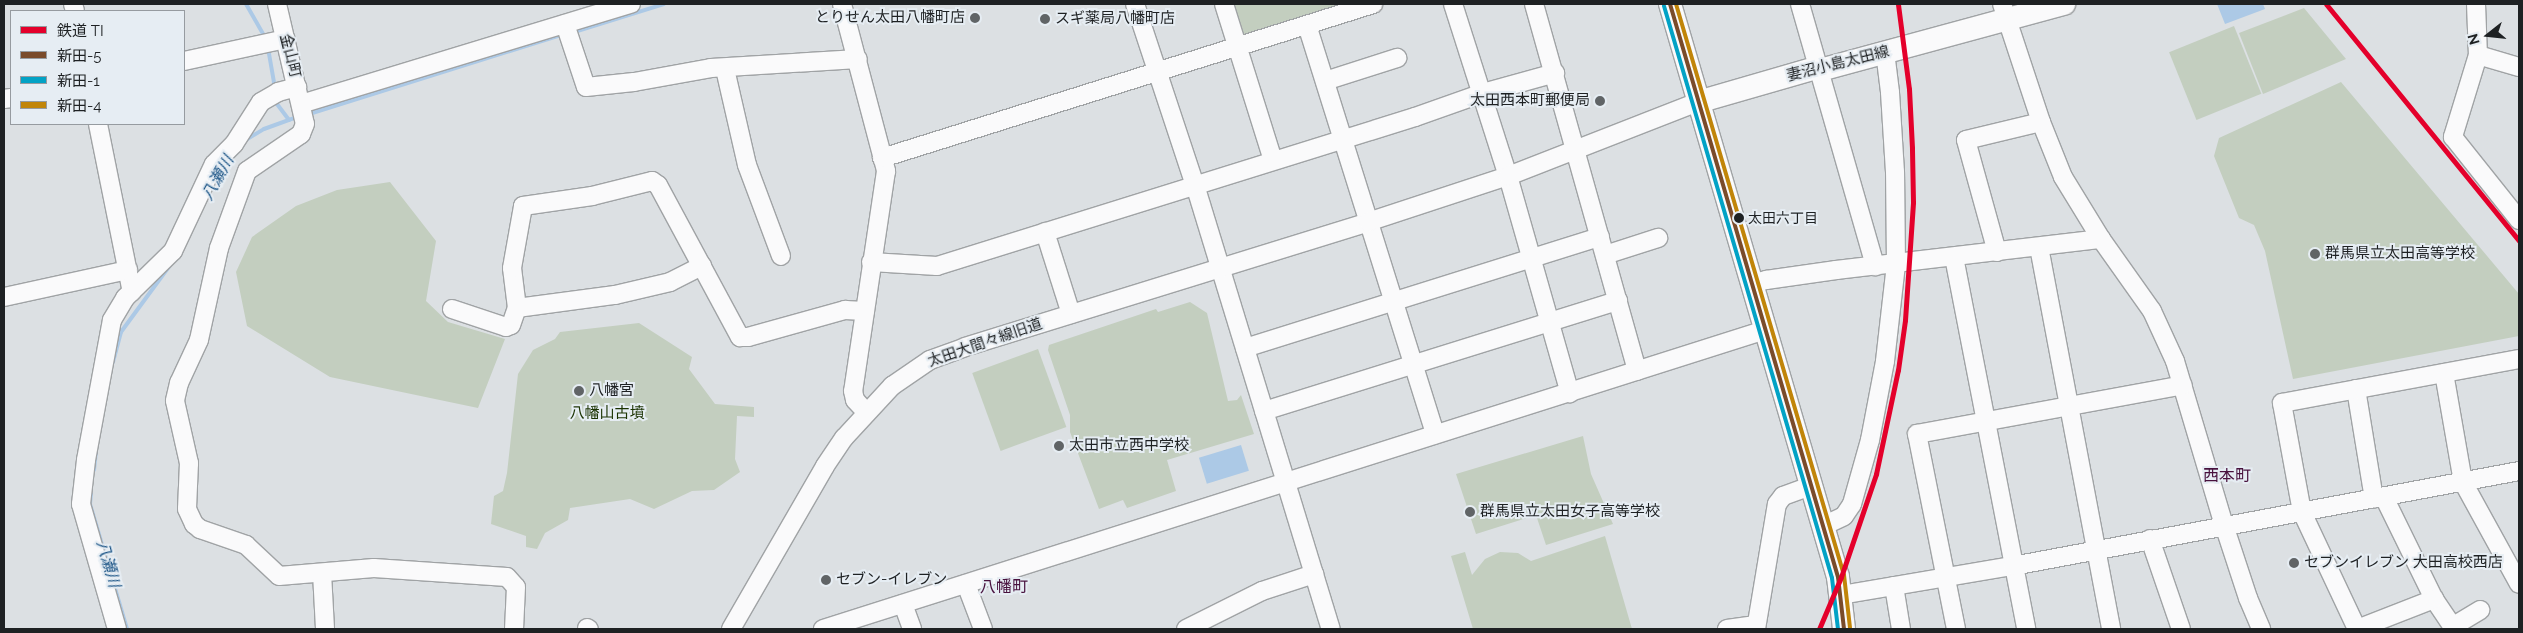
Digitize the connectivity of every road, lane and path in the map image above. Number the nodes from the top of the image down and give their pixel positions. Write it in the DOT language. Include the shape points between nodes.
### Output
graph roads {
  1 [pos="277,4"];
  2 [pos="631,4"];
  3 [pos="842,4"];
  4 [pos="1135,4"];
  5 [pos="1224,4"];
  6 [pos="1373,4"];
  7 [pos="1453,4"];
  8 [pos="1534,4"];
  9 [pos="1670,4"];
  10 [pos="1800,4"];
  11 [pos="2064,4"];
  12 [pos="2476,4"];
  13 [pos="2004,12"];
  14 [pos="1307,25"];
  15 [pos="568,31"];
  16 [pos="272,42"];
  17 [pos="1237,46"];
  18 [pos="1885,52"];
  19 [pos="2478,55"];
  20 [pos="1397,58"];
  21 [pos="858,59"];
  22 [pos="185,61"];
  23 [pos="2519,67"];
  24 [pos="1816,68"];
  25 [pos="725,69"];
  26 [pos="1158,71"];
  27 [pos="1554,73"];
  28 [pos="1324,81"];
  29 [pos="297,87"];
  30 [pos="1483,93"];
  31 [pos="1698,102"];
  32 [pos="303,111"];
  33 [pos="2041,122"];
  34 [pos="98,125"];
  35 [pos="1343,139"];
  36 [pos="1575,150"];
  37 [pos="882,158"];
  38 [pos="1273,160"];
  39 [pos="1508,176"];
  40 [pos="1195,184"];
  41 [pos="2519,220"];
  42 [pos="1368,222"];
  43 [pos="1045,232"];
  44 [pos="1600,237"];
  45 [pos="1658,238"];
  46 [pos="2101,239"];
  47 [pos="2039,247"];
  48 [pos="1997,252"];
  49 [pos="1605,255"];
  50 [pos="781,256"];
  51 [pos="1954,257"];
  52 [pos="1532,259"];
  53 [pos="871,262"];
  54 [pos="1896,264"];
  55 [pos="702,266"];
  56 [pos="1875,266"];
  57 [pos="1220,267"];
  58 [pos="128,270"];
  59 [pos="1751,284"];
  60 [pos="132,292"];
  61 [pos="4,297"];
  62 [pos="1618,301"];
  63 [pos="1394,303"];
  64 [pos="517,308"];
  65 [pos="452,309"];
  66 [pos="864,311"];
  67 [pos="1071,314"];
  68 [pos="1550,322"];
  69 [pos="1765,330"];
  70 [pos="1245,348"];
  71 [pos="2519,359"];
  72 [pos="1413,365"];
  73 [pos="1637,371"];
  74 [pos="2444,373"];
  75 [pos="2183,385"];
  76 [pos="2356,389"];
  77 [pos="1570,393"];
  78 [pos="2068,405"];
  79 [pos="1264,411"];
  80 [pos="866,412"];
  81 [pos="1985,421"];
  82 [pos="1435,434"];
  83 [pos="2519,471"];
  84 [pos="1286,482"];
  85 [pos="2463,482"];
  86 [pos="1811,486"];
  87 [pos="2379,498"];
  88 [pos="2302,512"];
  89 [pos="2224,525"];
  90 [pos="1823,526"];
  91 [pos="2150,539"];
  92 [pos="2094,550"];
  93 [pos="2013,566"];
  94 [pos="322,573"];
  95 [pos="1314,574"];
  96 [pos="1946,577"];
  97 [pos="966,584"];
  98 [pos="2519,584"];
  99 [pos="1894,586"];
  100 [pos="1841,595"];
  101 [pos="2434,599"];
  102 [pos="903,604"];
  103 [pos="2480,610"];
  104 [pos="1756,627"];
  105 [pos="2453,628"];
  106 [pos="117,629"];
  107 [pos="325,629"];
  108 [pos="514,629"];
  109 [pos="732,629"];
  110 [pos="823,629"];
  111 [pos="912,629"];
  112 [pos="983,629"];
  113 [pos="1186,629"];
  114 [pos="1331,629"];
  115 [pos="1727,629"];
  116 [pos="1844,629"];
  117 [pos="1901,629"];
  118 [pos="1956,629"];
  119 [pos="2026,629"];
  120 [pos="2110,629"];
  121 [pos="2181,629"];
  122 [pos="2261,629"];
  123 [pos="2357,629"];
  1 -- 16 [label="street, 金山町"];
  2 -- 15 [label="street"];
  3 -- 21 [label="street"];
  4 -- 26 [label="street"];
  5 -- 17 [label="street"];
  6 -- 14 [label="street"];
  7 -- 30 [label="street"];
  8 -- 27 [label="street"];
  9 -- 31 [label="main road"];
  10 -- 24 [label="street"];
  11 -- 13 [label="main road, 妻沼小島太田線"];
  12 -- 19 [label="street"];
  13 -- 18 [label="main road, 妻沼小島太田線"];
  13 -- 33 [label="street"];
  14 -- 17 [label="street"];
  14 -- 28 [label="street"];
  15 -- 25 [label="street" via="586,87 710,68"];
  15 -- 32 [label="street"];
  16 -- 22 [label="street"];
  16 -- 29 [label="street, 金山町"];
  17 -- 26 [label="street"];
  17 -- 38 [label="street"];
  18 -- 24 [label="main road, 妻沼小島太田線" via="1824,69"];
  18 -- 54 [label="street" via="1895,172"];
  19 -- 23 [label="street"];
  19 -- 41 [label="street" via="2453,137"];
  20 -- 28 [label="street"];
  21 -- 25 [label="street"];
  21 -- 37 [label="street"];
  24 -- 31 [label="main road, 妻沼小島太田線"];
  24 -- 56 [label="street"];
  25 -- 50 [label="street" via="747,164"];
  26 -- 37 [label="street"];
  26 -- 40 [label="street"];
  27 -- 30 [label="street"];
  27 -- 36 [label="street"];
  28 -- 35 [label="street"];
  29 -- 32 [label="street, 金山町"];
  29 -- 60 [label="street" via="261,102 234,144 214,164 173,251"];
  30 -- 35 [label="street"];
  30 -- 39 [label="street"];
  31 -- 36 [label="street, 太田大間々線旧道"];
  31 -- 59 [label="main road"];
  32 -- 94 [label="street" via="301,134 255,165 243,181 219,248 199,340 179,383 175,401 188,463 187,510 194,524 246,546 279,576"];
  33 -- 46 [label="street" via="2063,177"];
  33 -- 48 [label="street" via="1966,140"];
  34 -- 58 [label="street"];
  35 -- 38 [label="street"];
  35 -- 42 [label="street"];
  36 -- 39 [label="street, 太田大間々線旧道"];
  36 -- 44 [label="street"];
  37 -- 53 [label="street" via="886,170"];
  38 -- 40 [label="street"];
  39 -- 42 [label="street, 太田大間々線旧道"];
  39 -- 52 [label="street"];
  40 -- 43 [label="street"];
  40 -- 57 [label="street"];
  42 -- 57 [label="street, 太田大間々線旧道"];
  42 -- 63 [label="street"];
  43 -- 53 [label="street" via="937,266"];
  43 -- 67 [label="street"];
  44 -- 49 [label="street"];
  44 -- 52 [label="street"];
  45 -- 49 [label="street"];
  46 -- 47 [label="street"];
  46 -- 75 [label="street" via="2152,311"];
  47 -- 48 [label="street"];
  47 -- 78 [label="street"];
  48 -- 51 [label="street"];
  49 -- 62 [label="street"];
  51 -- 54 [label="street"];
  51 -- 81 [label="street"];
  52 -- 63 [label="street"];
  52 -- 68 [label="street"];
  53 -- 66 [label="street"];
  54 -- 56 [label="street"];
  54 -- 90 [label="street" via="1878,401 1858,485 1844,516"];
  55 -- 64 [label="street" via="670,282 615,295"];
  55 -- 64 [label="street" via="658,185 652,181 592,196 523,206 512,268"];
  55 -- 66 [label="street" via="740,337 845,310"];
  56 -- 59 [label="street"];
  57 -- 67 [label="street, 太田大間々線旧道"];
  57 -- 70 [label="street"];
  58 -- 60 [label="street"];
  58 -- 61 [label="street"];
  59 -- 69 [label="main road"];
  60 -- 106 [label="street" via="119,305 112,320 81,504"];
  62 -- 68 [label="street"];
  62 -- 73 [label="street"];
  63 -- 70 [label="street"];
  63 -- 72 [label="street"];
  64 -- 65 [label="street" via="511,324 506,327"];
  66 -- 80 [label="street" via="853,392 855,400"];
  67 -- 80 [label="street, 太田大間々線旧道" via="930,360 898,381"];
  68 -- 72 [label="street"];
  68 -- 77 [label="street"];
  69 -- 73 [label="street"];
  69 -- 86 [label="main road"];
  70 -- 79 [label="street"];
  71 -- 74 [label="street"];
  72 -- 79 [label="street"];
  72 -- 82 [label="street"];
  73 -- 77 [label="street"];
  74 -- 76 [label="street"];
  74 -- 85 [label="street"];
  75 -- 78 [label="street"];
  75 -- 89 [label="street"];
  76 -- 87 [label="street"];
  76 -- 88 [label="street" via="2282,403"];
  77 -- 82 [label="street"];
  78 -- 81 [label="street"];
  78 -- 92 [label="street"];
  79 -- 84 [label="street"];
  80 -- 109 [label="street, 太田大間々線旧道" via="825,466"];
  81 -- 93 [label="street"];
  81 -- 96 [label="street" via="1917,434"];
  82 -- 84 [label="street"];
  83 -- 85 [label="street"];
  84 -- 95 [label="street"];
  84 -- 97 [label="street"];
  85 -- 87 [label="street"];
  85 -- 98 [label="street"];
  86 -- 90 [label="main road"];
  86 -- 104 [label="street" via="1782,496 1777,504"];
  87 -- 88 [label="street"];
  87 -- 101 [label="street"];
  88 -- 89 [label="street"];
  88 -- 123 [label="street"];
  89 -- 91 [label="street"];
  89 -- 122 [label="street"];
  90 -- 100 [label="main road"];
  91 -- 92 [label="street"];
  91 -- 121 [label="street"];
  92 -- 93 [label="street"];
  92 -- 120 [label="street"];
  93 -- 96 [label="street"];
  93 -- 119 [label="street"];
  94 -- 107 [label="street"];
  94 -- 108 [label="street" via="374,568 507,577 516,587"];
  95 -- 113 [label="street" via="1254,595"];
  95 -- 114 [label="street"];
  96 -- 99 [label="street"];
  96 -- 118 [label="street"];
  97 -- 102 [label="street"];
  97 -- 112 [label="street"];
  99 -- 100 [label="street"];
  99 -- 117 [label="street"];
  100 -- 116 [label="main road"];
  101 -- 105 [label="street"];
  101 -- 123 [label="street"];
  102 -- 110 [label="street"];
  102 -- 111 [label="street"];
  103 -- 105 [label="street"];
  104 -- 115 [label="street"];
}
